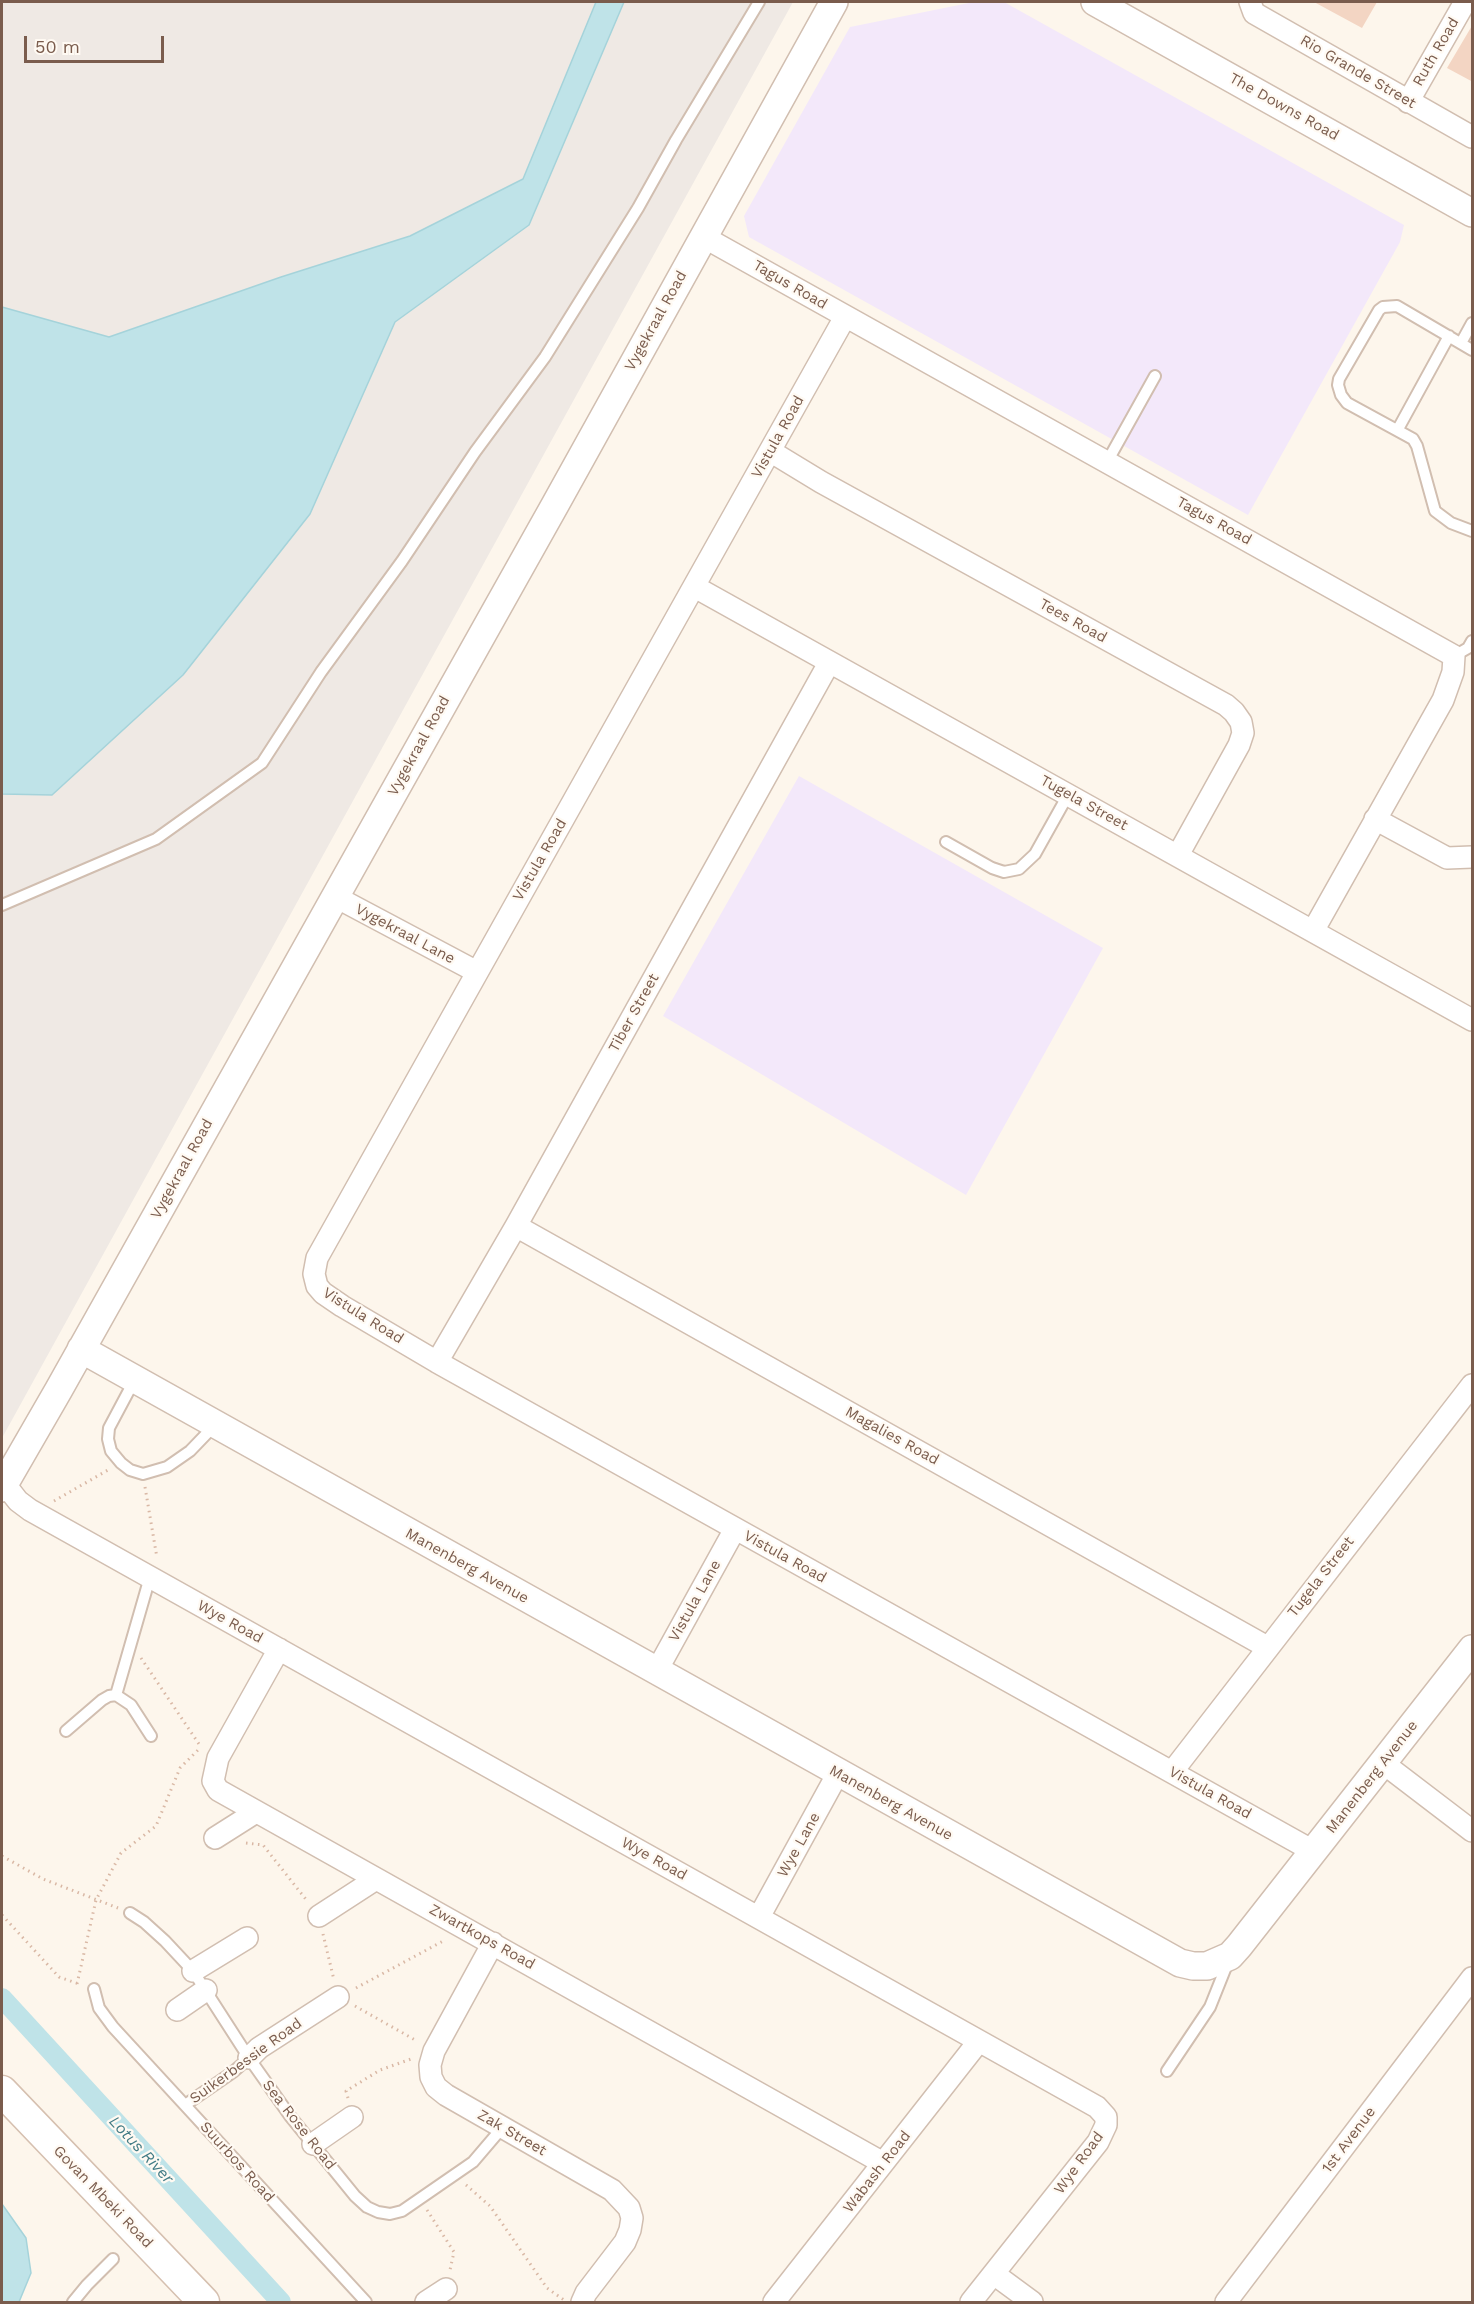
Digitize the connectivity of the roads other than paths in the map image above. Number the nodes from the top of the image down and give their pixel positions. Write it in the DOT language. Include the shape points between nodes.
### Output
graph roads {
  1 [pos="759,2"];
  2 [pos="834,2"];
  3 [pos="1095,2"];
  4 [pos="1250,2"];
  5 [pos="1465,2"];
  6 [pos="1408,102"];
  7 [pos="1473,137"];
  8 [pos="1473,213"];
  9 [pos="702,236"];
  10 [pos="845,317"];
  11 [pos="1473,323"];
  12 [pos="1449,336"];
  13 [pos="1461,343"];
  14 [pos="1473,350"];
  15 [pos="1155,376"];
  16 [pos="1398,429"];
  17 [pos="770,451"];
  18 [pos="1107,462"];
  19 [pos="1473,531"];
  20 [pos="695,586"];
  21 [pos="1473,641"];
  22 [pos="1454,656"];
  23 [pos="829,663"];
  24 [pos="1068,795"];
  25 [pos="1375,819"];
  26 [pos="946,842"];
  27 [pos="1178,855"];
  28 [pos="1473,857"];
  29 [pos="334,896"];
  30 [pos="2,905"];
  31 [pos="1313,931"];
  32 [pos="477,972"];
  33 [pos="1473,1020"];
  34 [pos="516,1226"];
  35 [pos="81,1349"];
  36 [pos="437,1362"];
  37 [pos="135,1379"];
  38 [pos="1473,1385"];
  39 [pos="215,1425"];
  40 [pos="2,1483"];
  41 [pos="735,1529"];
  42 [pos="150,1577"];
  43 [pos="1267,1647"];
  44 [pos="279,1649"];
  45 [pos="1473,1649"];
  46 [pos="656,1672"];
  47 [pos="116,1695"];
  48 [pos="66,1731"];
  49 [pos="151,1736"];
  50 [pos="1383,1763"];
  51 [pos="1172,1772"];
  52 [pos="838,1773"];
  53 [pos="256,1812"];
  54 [pos="1473,1831"];
  55 [pos="215,1838"];
  56 [pos="1313,1851"];
  57 [pos="376,1879"];
  58 [pos="130,1913"];
  59 [pos="319,1916"];
  60 [pos="759,1917"];
  61 [pos="247,1938"];
  62 [pos="493,1943"];
  63 [pos="1230,1956"];
  64 [pos="193,1971"];
  65 [pos="1473,1978"];
  66 [pos="94,1989"];
  67 [pos="206,1990"];
  68 [pos="338,1997"];
  69 [pos="177,2010"];
  70 [pos="979,2041"];
  71 [pos="249,2058"];
  72 [pos="1167,2071"];
  73 [pos="2,2091"];
  74 [pos="185,2105"];
  75 [pos="352,2117"];
  76 [pos="502,2128"];
  77 [pos="313,2144"];
  78 [pos="884,2163"];
  79 [pos="113,2259"];
  80 [pos="994,2274"];
  81 [pos="446,2289"];
  82 [pos="73,2302"];
  83 [pos="204,2302"];
  84 [pos="366,2302"];
  85 [pos="426,2302"];
  86 [pos="582,2302"];
  87 [pos="774,2302"];
  88 [pos="971,2302"];
  89 [pos="1032,2302"];
  90 [pos="1226,2302"];
  1 -- 30 [label="lane" via="639,208 545,357 321,672 262,764 156,839"];
  2 -- 9 [label="street, Vygekraal Road"];
  3 -- 8 [label="street, The Downs Road"];
  4 -- 6 [label="street, Rio Grande Street" via="1254,13"];
  5 -- 6 [label="street, Ruth Road"];
  6 -- 7 [label="street, Rio Grande Street"];
  9 -- 10 [label="street, Tagus Road"];
  9 -- 29 [label="street, Vygekraal Road"];
  10 -- 17 [label="street, Vistula Road"];
  10 -- 18 [label="street, Tagus Road"];
  11 -- 13 [label="lane"];
  12 -- 13 [label="lane"];
  12 -- 16 [label="lane"];
  12 -- 16 [label="lane" via="1397,306 1383,307 1339,379 1339,391 1347,403"];
  13 -- 14 [label="lane"];
  15 -- 18 [label="lane"];
  16 -- 19 [label="lane" via="1415,442 1435,511 1451,523"];
  17 -- 20 [label="street, Vistula Road"];
  17 -- 27 [label="street, Tees Road" via="1234,712 1243,733 1239,746"];
  18 -- 22 [label="street, Tagus Road"];
  20 -- 23 [label="street, Tugela Street"];
  20 -- 32 [label="street, Vistula Road"];
  21 -- 22 [label="lane"];
  22 -- 25 [label="street" via="1443,700"];
  23 -- 24 [label="street, Tugela Street"];
  23 -- 34 [label="street, Tiber Street"];
  24 -- 26 [label="lane" via="1035,854 1019,869 1004,872 992,868"];
  24 -- 27 [label="street, Tugela Street"];
  25 -- 28 [label="street" via="1434,853 1447,858"];
  25 -- 31 [label="street"];
  27 -- 31 [label="street, Tugela Street"];
  29 -- 32 [label="street, Vygekraal Lane"];
  29 -- 35 [label="street, Vygekraal Road"];
  31 -- 33 [label="street, Tugela Street"];
  32 -- 36 [label="street, Vistula Road" via="317,1258 314,1274 323,1293"];
  34 -- 36 [label="street, Tiber Street"];
  34 -- 43 [label="street, Magalies Road"];
  35 -- 37 [label="street, Manenberg Avenue"];
  35 -- 40 [label="street, Vygekraal Road"];
  36 -- 41 [label="street, Vistula Road"];
  37 -- 39 [label="street, Manenberg Avenue"];
  37 -- 39 [label="lane" via="108,1439 111,1451 130,1470 143,1474 167,1467 190,1451"];
  38 -- 43 [label="street, Tugela Street"];
  39 -- 46 [label="street, Manenberg Avenue"];
  40 -- 42 [label="street, Wye Road" via="30,1510"];
  41 -- 46 [label="street, Vistula Lane"];
  41 -- 51 [label="street, Vistula Road"];
  42 -- 44 [label="street, Wye Road"];
  42 -- 47 [label="lane"];
  43 -- 51 [label="street, Tugela Street"];
  44 -- 53 [label="street, Zwartkops Road" via="209,1752 218,1790"];
  44 -- 60 [label="street, Wye Road"];
  45 -- 50 [label="street, Manenberg Avenue"];
  46 -- 52 [label="street, Manenberg Avenue"];
  47 -- 48 [label="lane" via="102,1700"];
  47 -- 49 [label="lane" via="131,1705"];
  50 -- 54 [label="street"];
  50 -- 56 [label="street, Manenberg Avenue"];
  51 -- 56 [label="street, Vistula Road"];
  52 -- 60 [label="street, Wye Lane"];
  52 -- 63 [label="street, Manenberg Avenue" via="1180,1964 1207,1965"];
  53 -- 55 [label="street"];
  53 -- 57 [label="street, Zwartkops Road"];
  56 -- 63 [label="street, Manenberg Avenue"];
  57 -- 59 [label="street"];
  57 -- 62 [label="street, Zwartkops Road"];
  58 -- 64 [label="lane, Sea Rose Road" via="165,1941"];
  60 -- 70 [label="street, Wye Road"];
  61 -- 64 [label="street"];
  62 -- 76 [label="street, Zak Street" via="430,2065 431,2077 446,2095"];
  62 -- 78 [label="street, Zwartkops Road"];
  63 -- 72 [label="lane" via="1210,2007"];
  64 -- 67 [label="lane, Sea Rose Road"];
  65 -- 90 [label="street, 1st Avenue"];
  66 -- 74 [label="lane, Suurbos Road" via="99,2008 113,2027"];
  67 -- 69 [label="street"];
  67 -- 71 [label="lane, Sea Rose Road"];
  68 -- 71 [label="street, Suikerbessie Road"];
  70 -- 78 [label="street, Wabash Road"];
  70 -- 80 [label="street, Wye Road" via="1091,2102 1106,2117 1098,2142"];
  71 -- 74 [label="lane, Suikerbessie Road"];
  71 -- 77 [label="lane, Sea Rose Road"];
  73 -- 83 [label="main road, Govan Mbeki Road"];
  74 -- 84 [label="lane, Suurbos Road"];
  75 -- 77 [label="street"];
  76 -- 77 [label="lane, Sea Rose Road" via="473,2162 455,2176 402,2211 390,2214 367,2207"];
  76 -- 86 [label="street, Zak Street" via="612,2190 629,2208 632,2218 625,2242"];
  78 -- 87 [label="street, Wabash Road"];
  79 -- 82 [label="lane"];
  80 -- 88 [label="street, Wye Road"];
  80 -- 89 [label="street"];
  81 -- 85 [label="street"];
}
